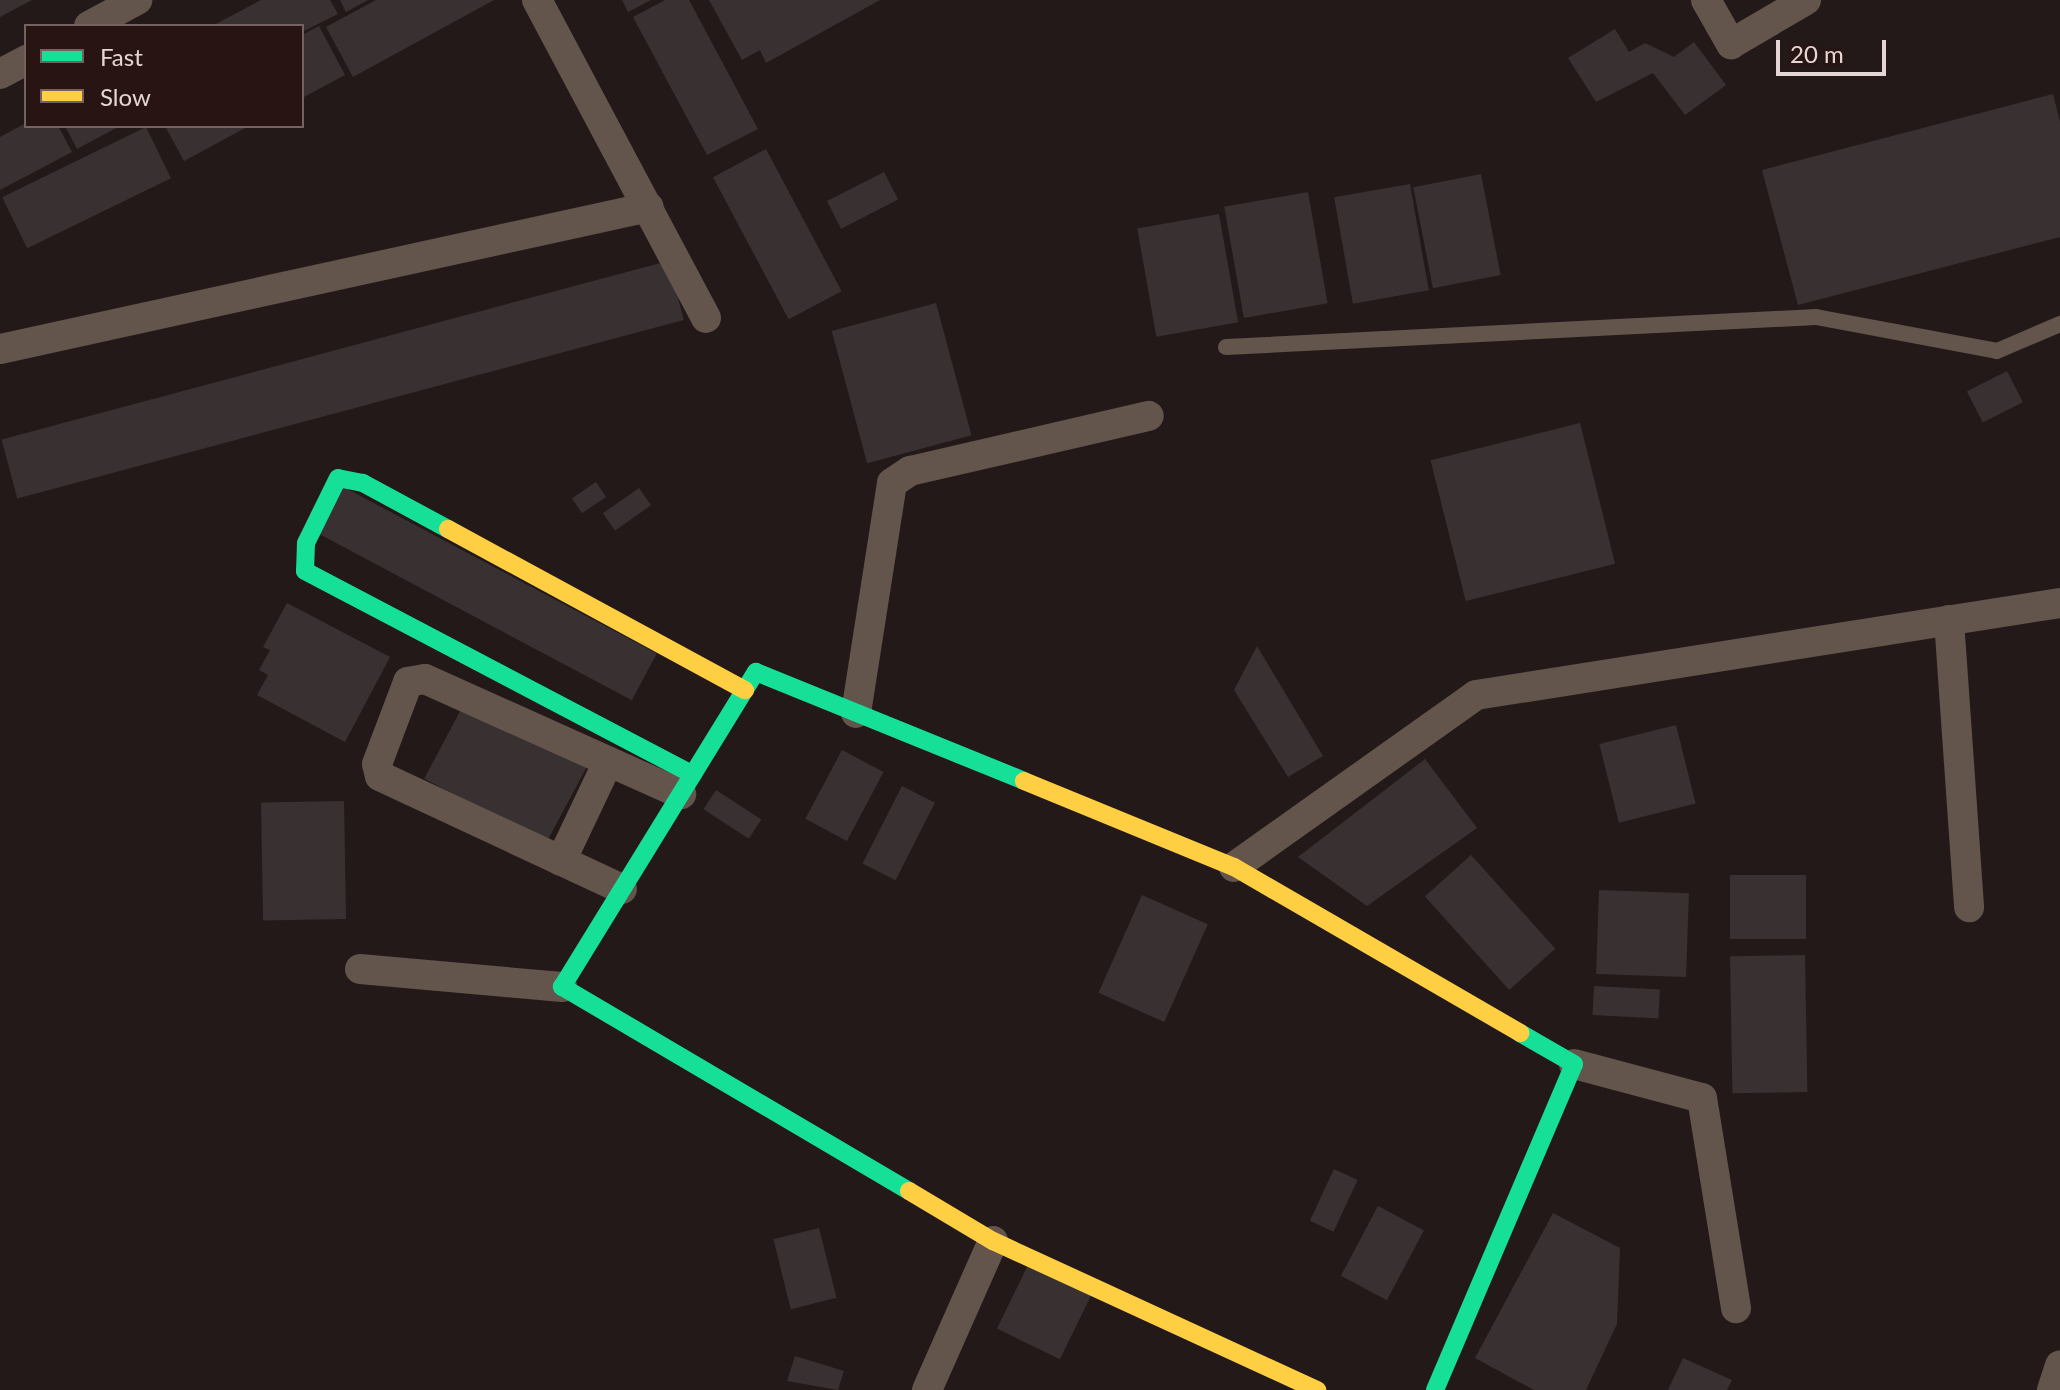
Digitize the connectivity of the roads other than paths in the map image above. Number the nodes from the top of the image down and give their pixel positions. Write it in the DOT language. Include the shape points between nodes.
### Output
graph roads {
  1 [pos="137,0"];
  2 [pos="537,0"];
  3 [pos="1706,0"];
  4 [pos="1806,0"];
  5 [pos="93,24"];
  6 [pos="24,61"];
  7 [pos="0,74"];
  8 [pos="649,207"];
  9 [pos="706,318"];
  10 [pos="2060,324"];
  11 [pos="1226,347"];
  12 [pos="0,349"];
  13 [pos="1149,416"];
  14 [pos="2060,603"];
  15 [pos="1949,620"];
  16 [pos="745,690"];
  17 [pos="856,713"];
  18 [pos="608,762"];
  19 [pos="687,784"];
  20 [pos="561,861"];
  21 [pos="1234,867"];
  22 [pos="622,889"];
  23 [pos="1969,907"];
  24 [pos="360,969"];
  25 [pos="562,987"];
  26 [pos="1574,1064"];
  27 [pos="993,1241"];
  28 [pos="1736,1308"];
  29 [pos="2060,1365"];
  30 [pos="927,1390"];
  31 [pos="1317,1390"];
  32 [pos="1435,1390"];
  33 [pos="2052,1390"];
  1 -- 5 [label="street"];
  2 -- 8 [label="street"];
  3 -- 4 [label="street" via="1731,44"];
  6 -- 7 [label="street"];
  8 -- 9 [label="street"];
  8 -- 12 [label="street"];
  10 -- 11 [label="lane" via="1997,351 1816,317"];
  13 -- 17 [label="street" via="910,471 892,483"];
  14 -- 15 [label="street"];
  15 -- 21 [label="street" via="1476,695"];
  15 -- 23 [label="street"];
  16 -- 17 [label="street" via="756,672"];
  16 -- 19 [label="street"];
  16 -- 19 [label="street" via="363,483 338,478 331,484 306,543 305,571 314,580"];
  17 -- 21 [label="street"];
  18 -- 19 [label="street"];
  18 -- 20 [label="street"];
  18 -- 20 [label="street" via="425,679 408,682 377,764 380,776"];
  19 -- 22 [label="street"];
  20 -- 22 [label="street"];
  21 -- 26 [label="street"];
  22 -- 25 [label="street"];
  24 -- 25 [label="street"];
  25 -- 27 [label="street"];
  26 -- 28 [label="street" via="1702,1098"];
  26 -- 32 [label="street"];
  27 -- 30 [label="street"];
  27 -- 31 [label="street"];
  29 -- 33 [label="street"];
}
